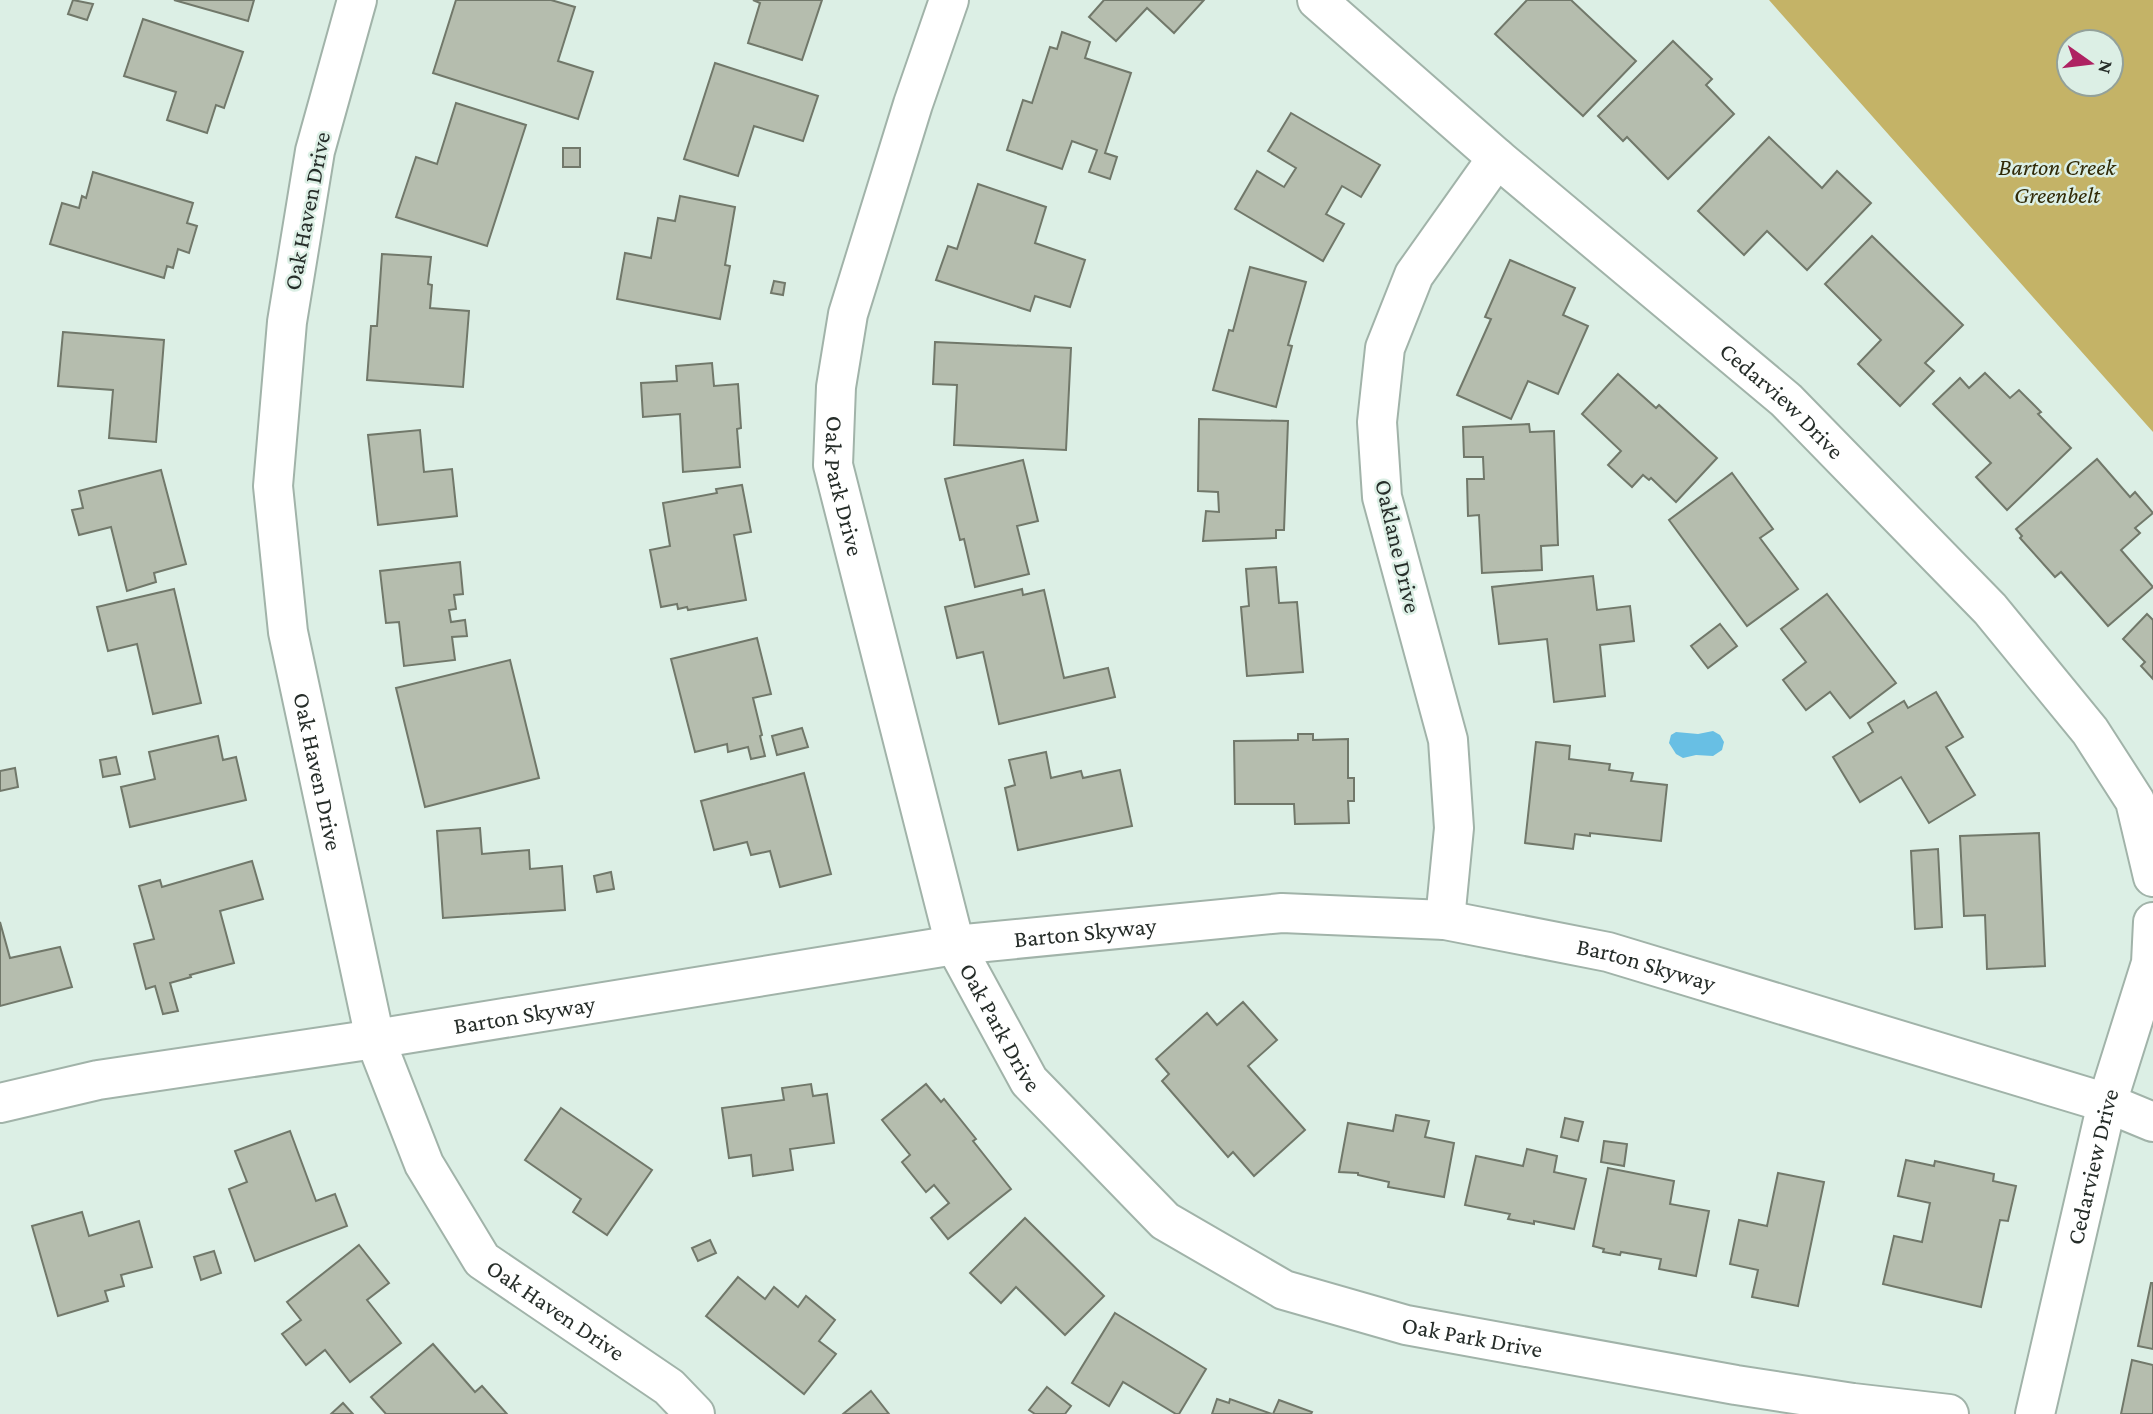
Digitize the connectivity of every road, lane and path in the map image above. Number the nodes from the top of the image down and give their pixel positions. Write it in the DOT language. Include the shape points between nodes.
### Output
graph roads {
  1 [pos="357,0"];
  2 [pos="949,0"];
  3 [pos="1317,0"];
  4 [pos="1497,158"];
  5 [pos="2153,877"];
  6 [pos="1445,920"];
  7 [pos="2153,922"];
  8 [pos="955,945"];
  9 [pos="375,1039"];
  10 [pos="0,1103"];
  11 [pos="2107,1103"];
  12 [pos="2153,1122"];
  13 [pos="695,1414"];
  14 [pos="1949,1414"];
  15 [pos="2035,1414"];
  1 -- 9 [label="street, Oak Haven Drive" via="315,151 286,322 273,486 288,632"];
  2 -- 8 [label="street, Oak Park Drive" via="848,314 836,387 833,465"];
  3 -- 4 [label="street, Cedarview Drive"];
  4 -- 5 [label="street, Cedarview Drive" via="1786,400 1990,609 2090,731 2135,801"];
  4 -- 6 [label="street, Oaklane Drive" via="1415,275 1385,348 1377,422 1382,497 1448,740 1454,828"];
  6 -- 8 [label="street, Barton Skyway" via="1282,913"];
  6 -- 11 [label="street, Barton Skyway" via="1608,952"];
  7 -- 11 [label="street, Cedarview Drive" via="2151,963"];
  8 -- 9 [label="street, Barton Skyway"];
  8 -- 14 [label="street, Oak Park Drive" via="1029,1081 1165,1221 1284,1290 1406,1325 1736,1385"];
  9 -- 10 [label="street, Barton Skyway" via="98,1080"];
  9 -- 13 [label="street, Oak Haven Drive" via="424,1164 482,1260 669,1387"];
  11 -- 12 [label="street, Barton Skyway"];
  11 -- 15 [label="street, Cedarview Drive"];
}
